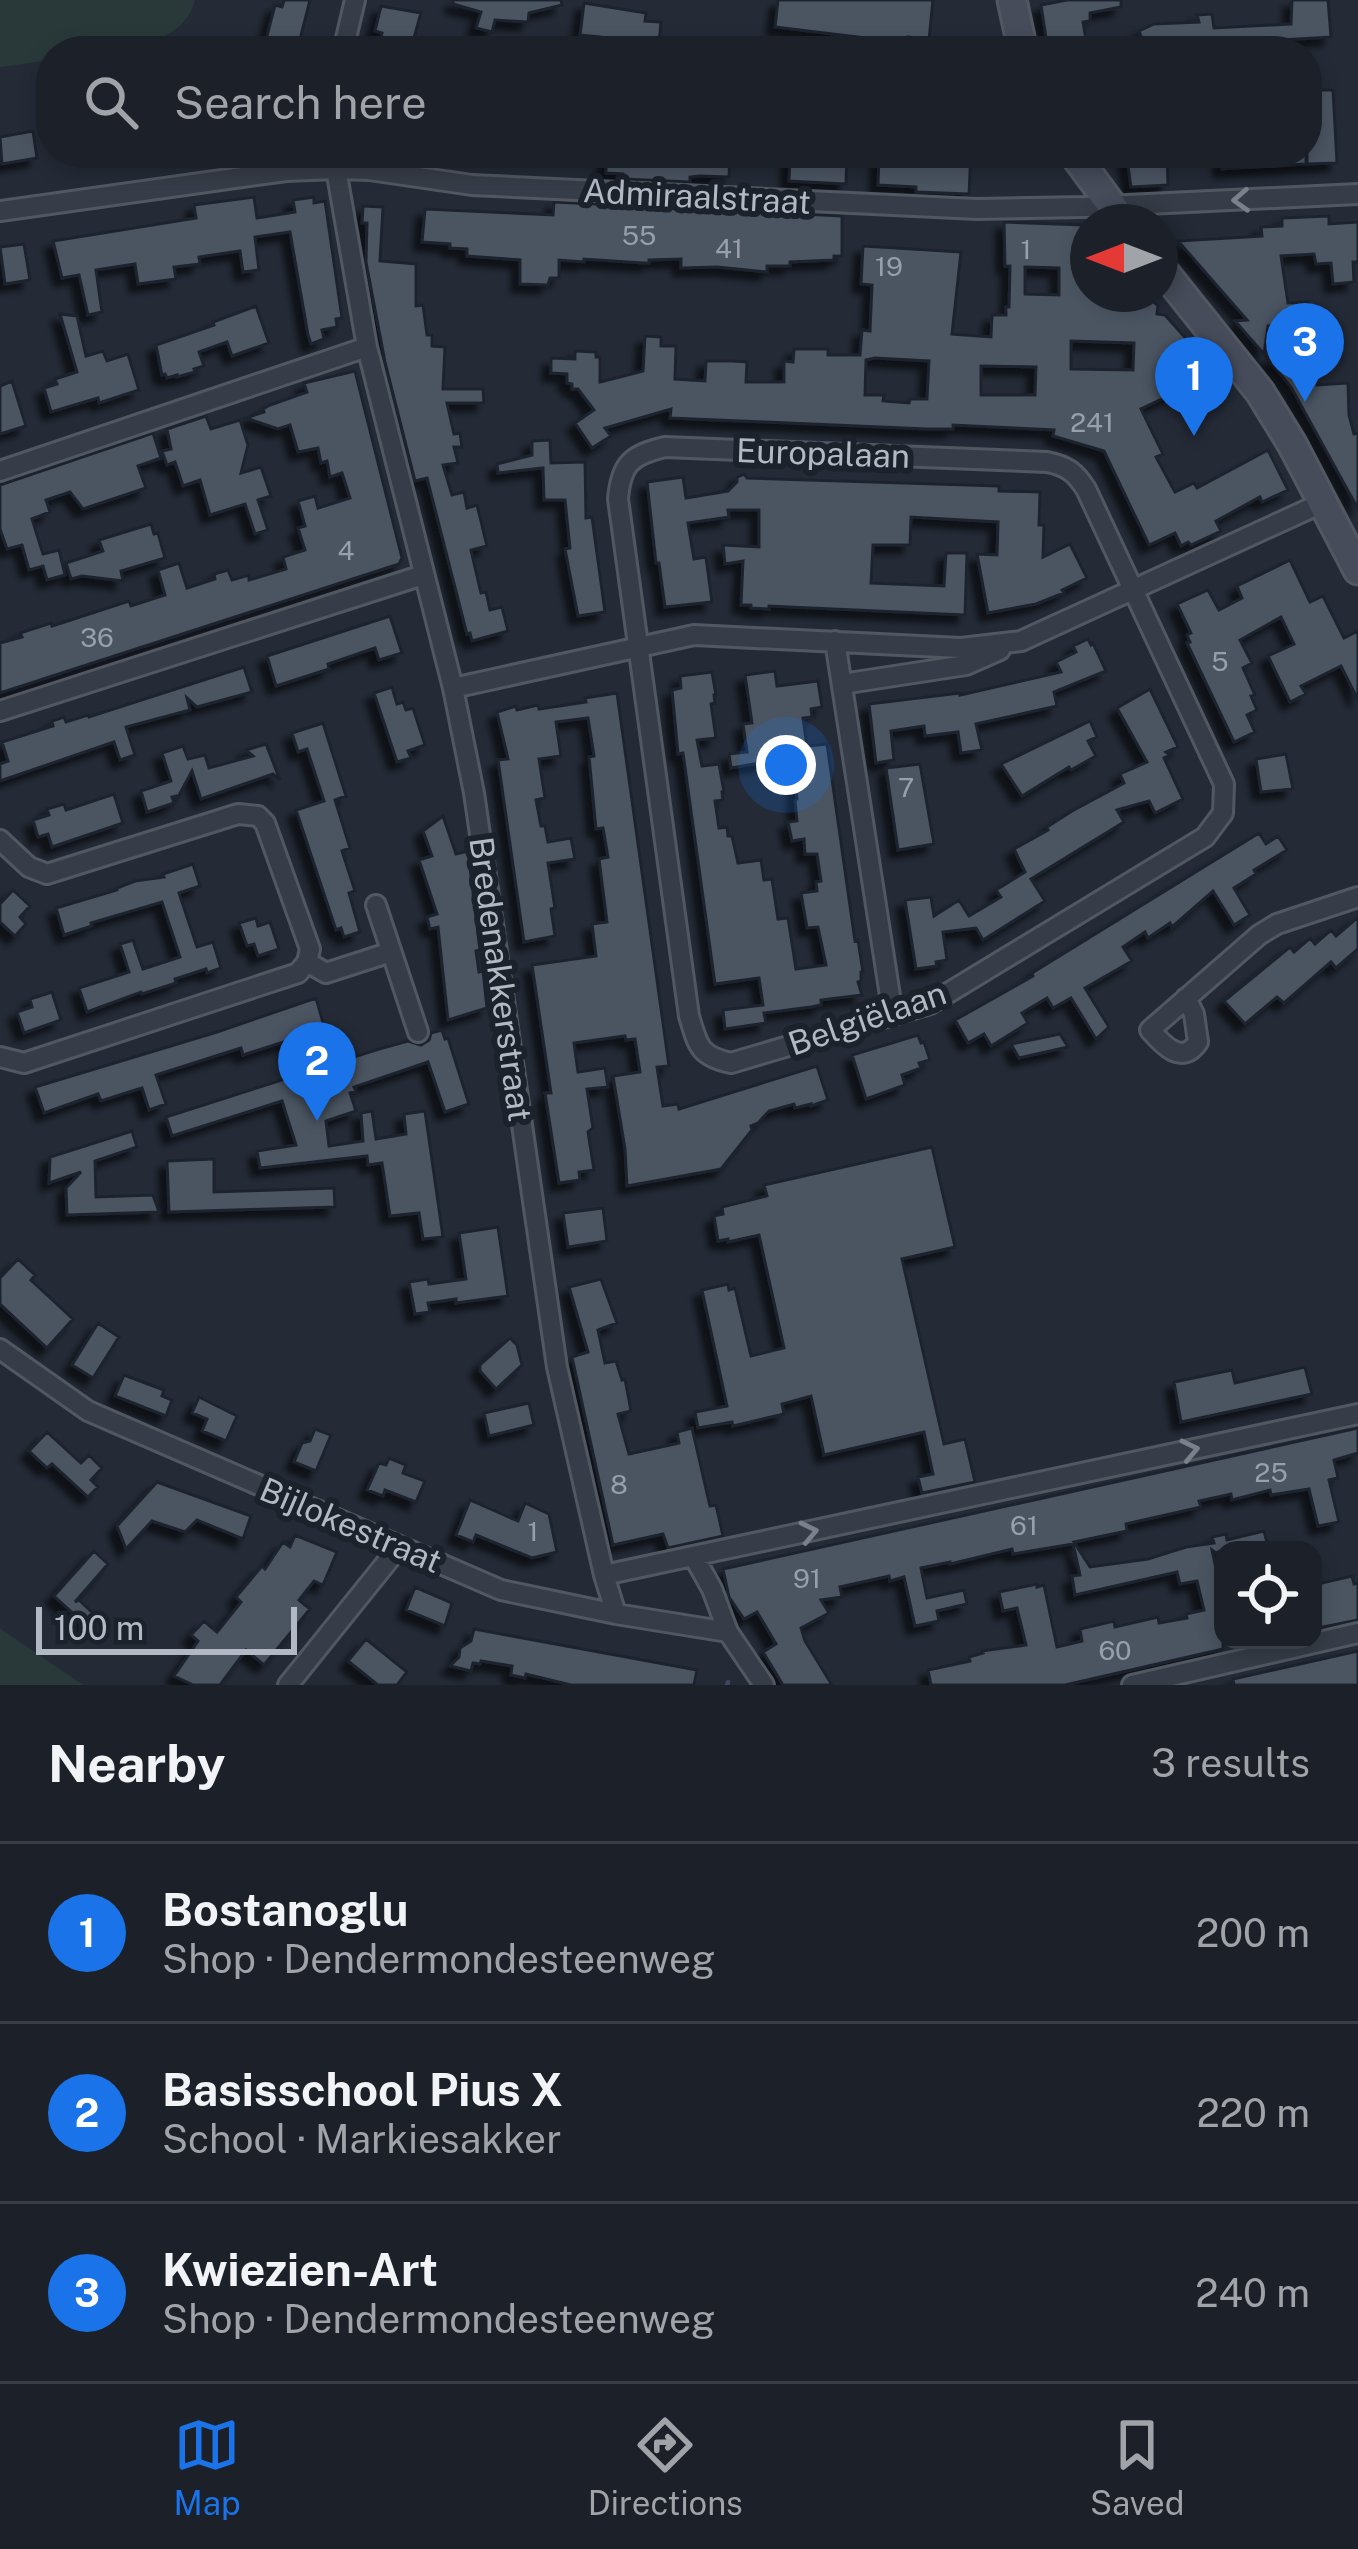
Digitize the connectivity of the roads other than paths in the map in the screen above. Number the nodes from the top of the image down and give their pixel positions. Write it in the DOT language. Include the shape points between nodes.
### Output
graph roads {
  1 [pos="355,0"];
  2 [pos="1012,0"];
  3 [pos="347,36"];
  4 [pos="1020,36"];
  5 [pos="300,168"];
  6 [pos="325,168"];
  7 [pos="355,168"];
  8 [pos="1083,168"];
  9 [pos="1358,194"];
  10 [pos="1110,204"];
  11 [pos="1178,209"];
  12 [pos="0,211"];
  13 [pos="1070,212"];
  14 [pos="1178,290"];
  15 [pos="367,347"];
  16 [pos="0,471"];
  17 [pos="1324,502"];
  18 [pos="1358,570"];
  19 [pos="423,575"];
  20 [pos="1133,592"];
  21 [pos="835,641"];
  22 [pos="1021,641"];
  23 [pos="638,647"];
  24 [pos="842,684"];
  25 [pos="453,688"];
  26 [pos="0,711"];
  27 [pos="0,840"];
  28 [pos="1358,897"];
  29 [pos="376,905"];
  30 [pos="391,952"];
  31 [pos="308,962"];
  32 [pos="1186,998"];
  33 [pos="893,1015"];
  34 [pos="418,1032"];
  35 [pos="0,1057"];
  36 [pos="0,1349"];
  37 [pos="1358,1414"];
  38 [pos="399,1547"];
  39 [pos="694,1557"];
  40 [pos="604,1575"];
  41 [pos="616,1614"];
  42 [pos="728,1632"];
  43 [pos="1358,1633"];
  44 [pos="288,1685"];
  45 [pos="764,1685"];
  46 [pos="1132,1685"];
  1 -- 3 [label="street"];
  2 -- 4 [label="main road"];
  5 -- 12 [label="street, Admiraalstraat"];
  6 -- 15 [label="street, Bredenakkerstraat"];
  7 -- 13 [label="street, Admiraalstraat" via="472,185"];
  8 -- 10 [label="main road"];
  9 -- 11 [label="street, Admiraalstraat, one-way"];
  14 -- 17 [label="main road" via="1260,392"];
  15 -- 16 [label="street"];
  15 -- 19 [label="street, Bredenakkerstraat"];
  17 -- 18 [label="main road"];
  17 -- 20 [label="street"];
  19 -- 25 [label="street, Bredenakkerstraat"];
  19 -- 26 [label="street"];
  20 -- 22 [label="street"];
  20 -- 23 [label="street, Europalaan" via="1086,489 1064,465 665,447 638,455 620,482"];
  20 -- 33 [label="street, Belgiëlaan" via="1224,784 1223,813 1204,837 1104,899 930,1004"];
  21 -- 22 [label="street" via="961,648"];
  21 -- 23 [label="street" via="694,635"];
  21 -- 24 [label="street"];
  22 -- 24 [label="street" via="966,665"];
  23 -- 25 [label="street"];
  23 -- 33 [label="street, Belgiëlaan" via="698,1045 711,1059 731,1063"];
  24 -- 33 [label="street"];
  25 -- 40 [label="street, Bredenakkerstraat" via="557,1367"];
  27 -- 31 [label="street" via="47,874 238,814 259,816 309,942"];
  28 -- 32 [label="street" via="1277,924"];
  29 -- 30 [label="street"];
  30 -- 31 [label="street" via="326,973"];
  30 -- 34 [label="street"];
  31 -- 35 [label="street" via="298,973 24,1063"];
  36 -- 38 [label="street, Bijlokestraat" via="88,1411"];
  39 -- 37 [label="street, one-way"];
  38 -- 41 [label="street, Bijlokestraat" via="501,1589"];
  38 -- 44 [label="street"];
  39 -- 40 [label="street"];
  39 -- 42 [label="street"];
  40 -- 41 [label="street, Bredenakkerstraat"];
  41 -- 42 [label="street, Bijlokestraat"];
  42 -- 45 [label="street"];
  43 -- 46 [label="street"];
}
